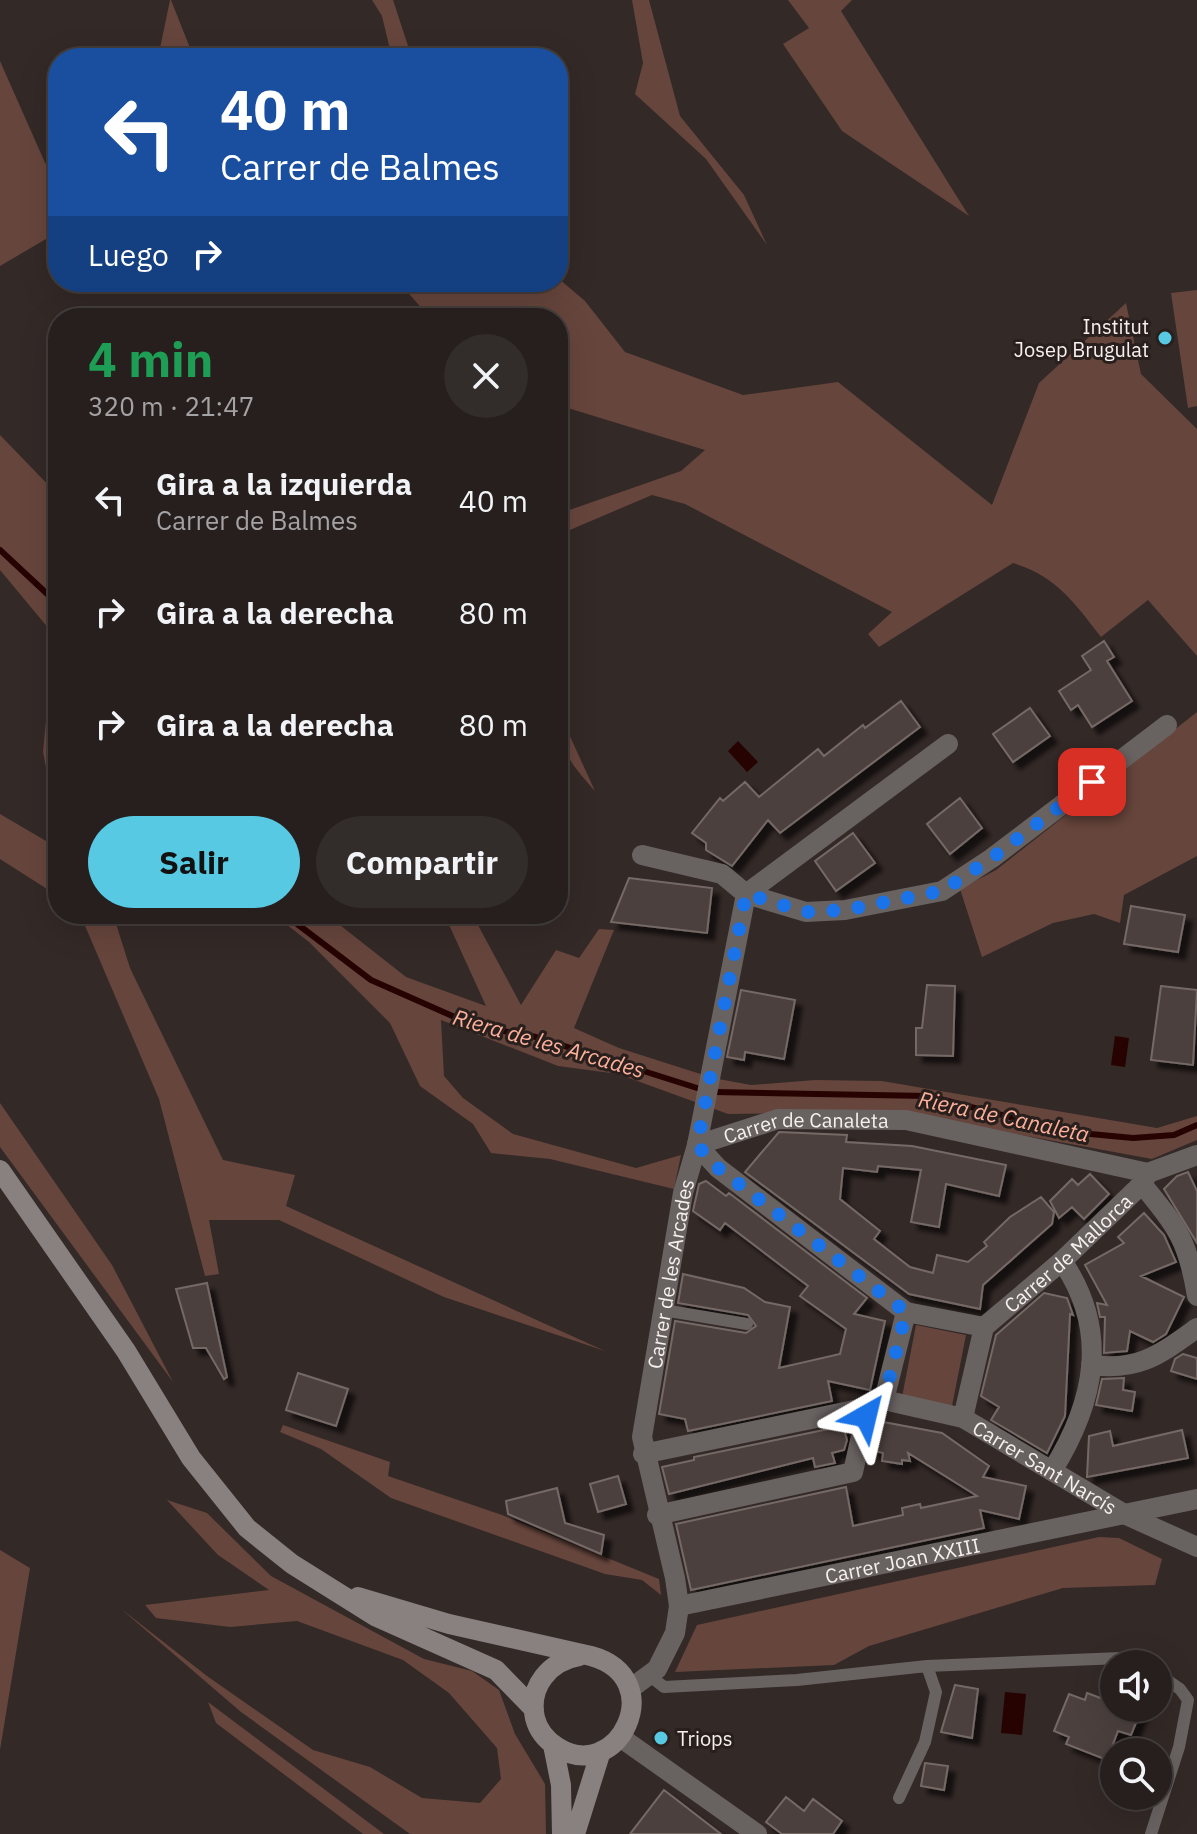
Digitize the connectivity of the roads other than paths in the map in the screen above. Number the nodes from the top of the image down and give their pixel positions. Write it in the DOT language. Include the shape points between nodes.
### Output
graph roads {
  1 [pos="1167,725"];
  2 [pos="948,744"];
  3 [pos="642,855"];
  4 [pos="746,894"];
  5 [pos="697,1145"];
  6 [pos="1197,1155"];
  7 [pos="0,1170"];
  8 [pos="1145,1179"];
  9 [pos="1062,1261"];
  10 [pos="1197,1296"];
  11 [pos="663,1310"];
  12 [pos="906,1312"];
  13 [pos="747,1324"];
  14 [pos="984,1327"];
  15 [pos="1197,1328"];
  16 [pos="1091,1365"];
  17 [pos="876,1404"];
  18 [pos="963,1418"];
  19 [pos="643,1454"];
  20 [pos="1052,1471"];
  21 [pos="1197,1499"];
  22 [pos="657,1515"];
  23 [pos="1126,1515"];
  24 [pos="1197,1547"];
  25 [pos="340,1592"];
  26 [pos="679,1606"];
  27 [pos="580,1656"];
  28 [pos="1100,1659"];
  29 [pos="927,1666"];
  30 [pos="650,1676"];
  31 [pos="1172,1684"];
  32 [pos="630,1689"];
  33 [pos="534,1709"];
  34 [pos="620,1737"];
  35 [pos="553,1745"];
  36 [pos="601,1751"];
  37 [pos="899,1798"];
  38 [pos="562,1834"];
  39 [pos="575,1834"];
  40 [pos="757,1834"];
  41 [pos="1151,1834"];
  1 -- 4 [label="street" via="942,891 806,912"];
  2 -- 4 [label="street"];
  3 -- 4 [label="street" via="722,874"];
  4 -- 5 [label="street, Carrer de les Arcades"];
  5 -- 8 [label="street, Carrer de Canaleta" via="778,1119 906,1120"];
  5 -- 11 [label="street, Carrer de les Arcades" via="683,1193"];
  5 -- 12 [label="street" via="718,1168"];
  6 -- 8 [label="street"];
  7 -- 25 [label="main road" via="210,1483 269,1548"];
  8 -- 9 [label="street, Carrer de Mallorca"];
  8 -- 10 [label="street" via="1191,1254"];
  9 -- 14 [label="street, Carrer de Mallorca"];
  9 -- 16 [label="street" via="1081,1288 1088,1310"];
  11 -- 13 [label="lane"];
  11 -- 19 [label="street, Carrer de les Arcades" via="644,1416"];
  12 -- 14 [label="street"];
  12 -- 17 [label="street"];
  14 -- 18 [label="street"];
  15 -- 16 [label="street" via="1137,1365"];
  16 -- 20 [label="street" via="1081,1412"];
  17 -- 18 [label="street, Carrer Sant Narcís"];
  17 -- 19 [label="street"];
  17 -- 22 [label="street" via="853,1472"];
  18 -- 20 [label="street, Carrer Sant Narcís"];
  19 -- 22 [label="street, Carrer de les Arcades"];
  20 -- 23 [label="street, Carrer Sant Narcís"];
  21 -- 23 [label="street, Carrer Joan XXIII"];
  22 -- 26 [label="street, Carrer de les Arcades"];
  23 -- 24 [label="street, Carrer Sant Narcís"];
  23 -- 26 [label="street, Carrer Joan XXIII"];
  25 -- 27 [label="main road"];
  25 -- 33 [label="main road" via="375,1616 496,1670"];
  26 -- 30 [label="street" via="668,1653"];
  27 -- 32 [label="main road" via="611,1664"];
  27 -- 33 [label="main road" via="561,1661 546,1673 536,1690"];
  28 -- 29 [label="lane"];
  29 -- 30 [label="lane" via="664,1687"];
  29 -- 37 [label="lane" via="936,1692 925,1742"];
  30 -- 32 [label="street"];
  31 -- 41 [label="lane" via="1188,1700"];
  32 -- 34 [label="main road" via="632,1709"];
  33 -- 35 [label="main road"];
  34 -- 36 [label="main road"];
  34 -- 40 [label="street"];
  35 -- 36 [label="main road" via="576,1754"];
  35 -- 38 [label="main road"];
  36 -- 39 [label="main road"];
}
